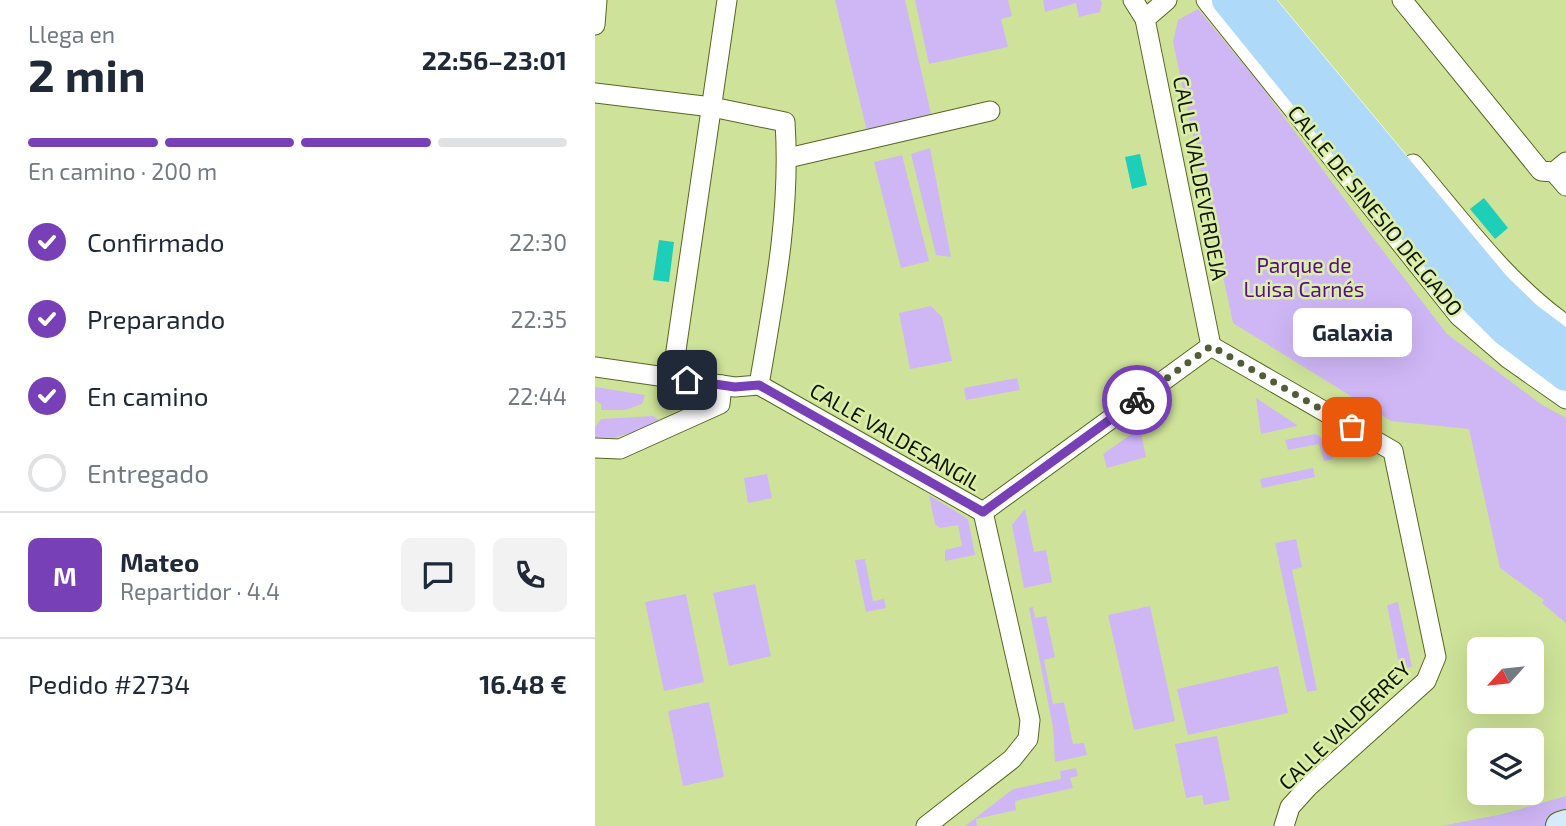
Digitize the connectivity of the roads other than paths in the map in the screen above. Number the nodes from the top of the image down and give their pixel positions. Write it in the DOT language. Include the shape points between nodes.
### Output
graph roads {
  1 [pos="597,0"];
  2 [pos="727,0"];
  3 [pos="1133,0"];
  4 [pos="1167,0"];
  5 [pos="1206,0"];
  6 [pos="1228,0"];
  7 [pos="1256,0"];
  8 [pos="1275,0"];
  9 [pos="1402,0"];
  10 [pos="1145,19"];
  11 [pos="595,25"];
  12 [pos="595,93"];
  13 [pos="712,107"];
  14 [pos="990,111"];
  15 [pos="787,158"];
  16 [pos="1562,173"];
  17 [pos="1566,325"];
  18 [pos="1211,346"];
  19 [pos="1566,348"];
  20 [pos="595,367"];
  21 [pos="1566,375"];
  22 [pos="672,377"];
  23 [pos="722,385"];
  24 [pos="759,385"];
  25 [pos="1566,400"];
  26 [pos="595,448"];
  27 [pos="983,512"];
  28 [pos="1566,824"];
  29 [pos="926,826"];
  30 [pos="1284,826"];
  31 [pos="1560,826"];
  1 -- 11 [label="street"];
  2 -- 13 [label="street"];
  3 -- 10 [label="street, CALLE VALDEVERDEJA"];
  4 -- 10 [label="street"];
  5 -- 25 [label="street, CALLE DE SINESIO DELGADO" via="1459,316"];
  6 -- 21 [label="main road, CALLE DE SINESIO DELGADO" via="1453,277 1506,330"];
  7 -- 19 [label="main road, CALLE DE SINESIO DELGADO" via="1495,287"];
  8 -- 17 [label="street" via="1481,244 1544,310"];
  9 -- 16 [label="street" via="1541,171"];
  10 -- 18 [label="street, CALLE VALDEVERDEJA"];
  12 -- 13 [label="street"];
  13 -- 15 [label="street" via="785,122"];
  13 -- 22 [label="street"];
  14 -- 15 [label="street"];
  15 -- 24 [label="street" via="782,248"];
  18 -- 27 [label="street, CALLE VALDESANGIL"];
  18 -- 30 [label="street, CALLE VALDERREY" via="1393,452 1436,657 1420,687 1298,797"];
  20 -- 22 [label="street"];
  22 -- 23 [label="street"];
  23 -- 24 [label="street"];
  23 -- 26 [label="street" via="720,404 620,449"];
  24 -- 27 [label="street, CALLE VALDESANGIL"];
  27 -- 29 [label="street" via="1030,720 1028,739 1013,759"];
  28 -- 31 [label="street"];
}
